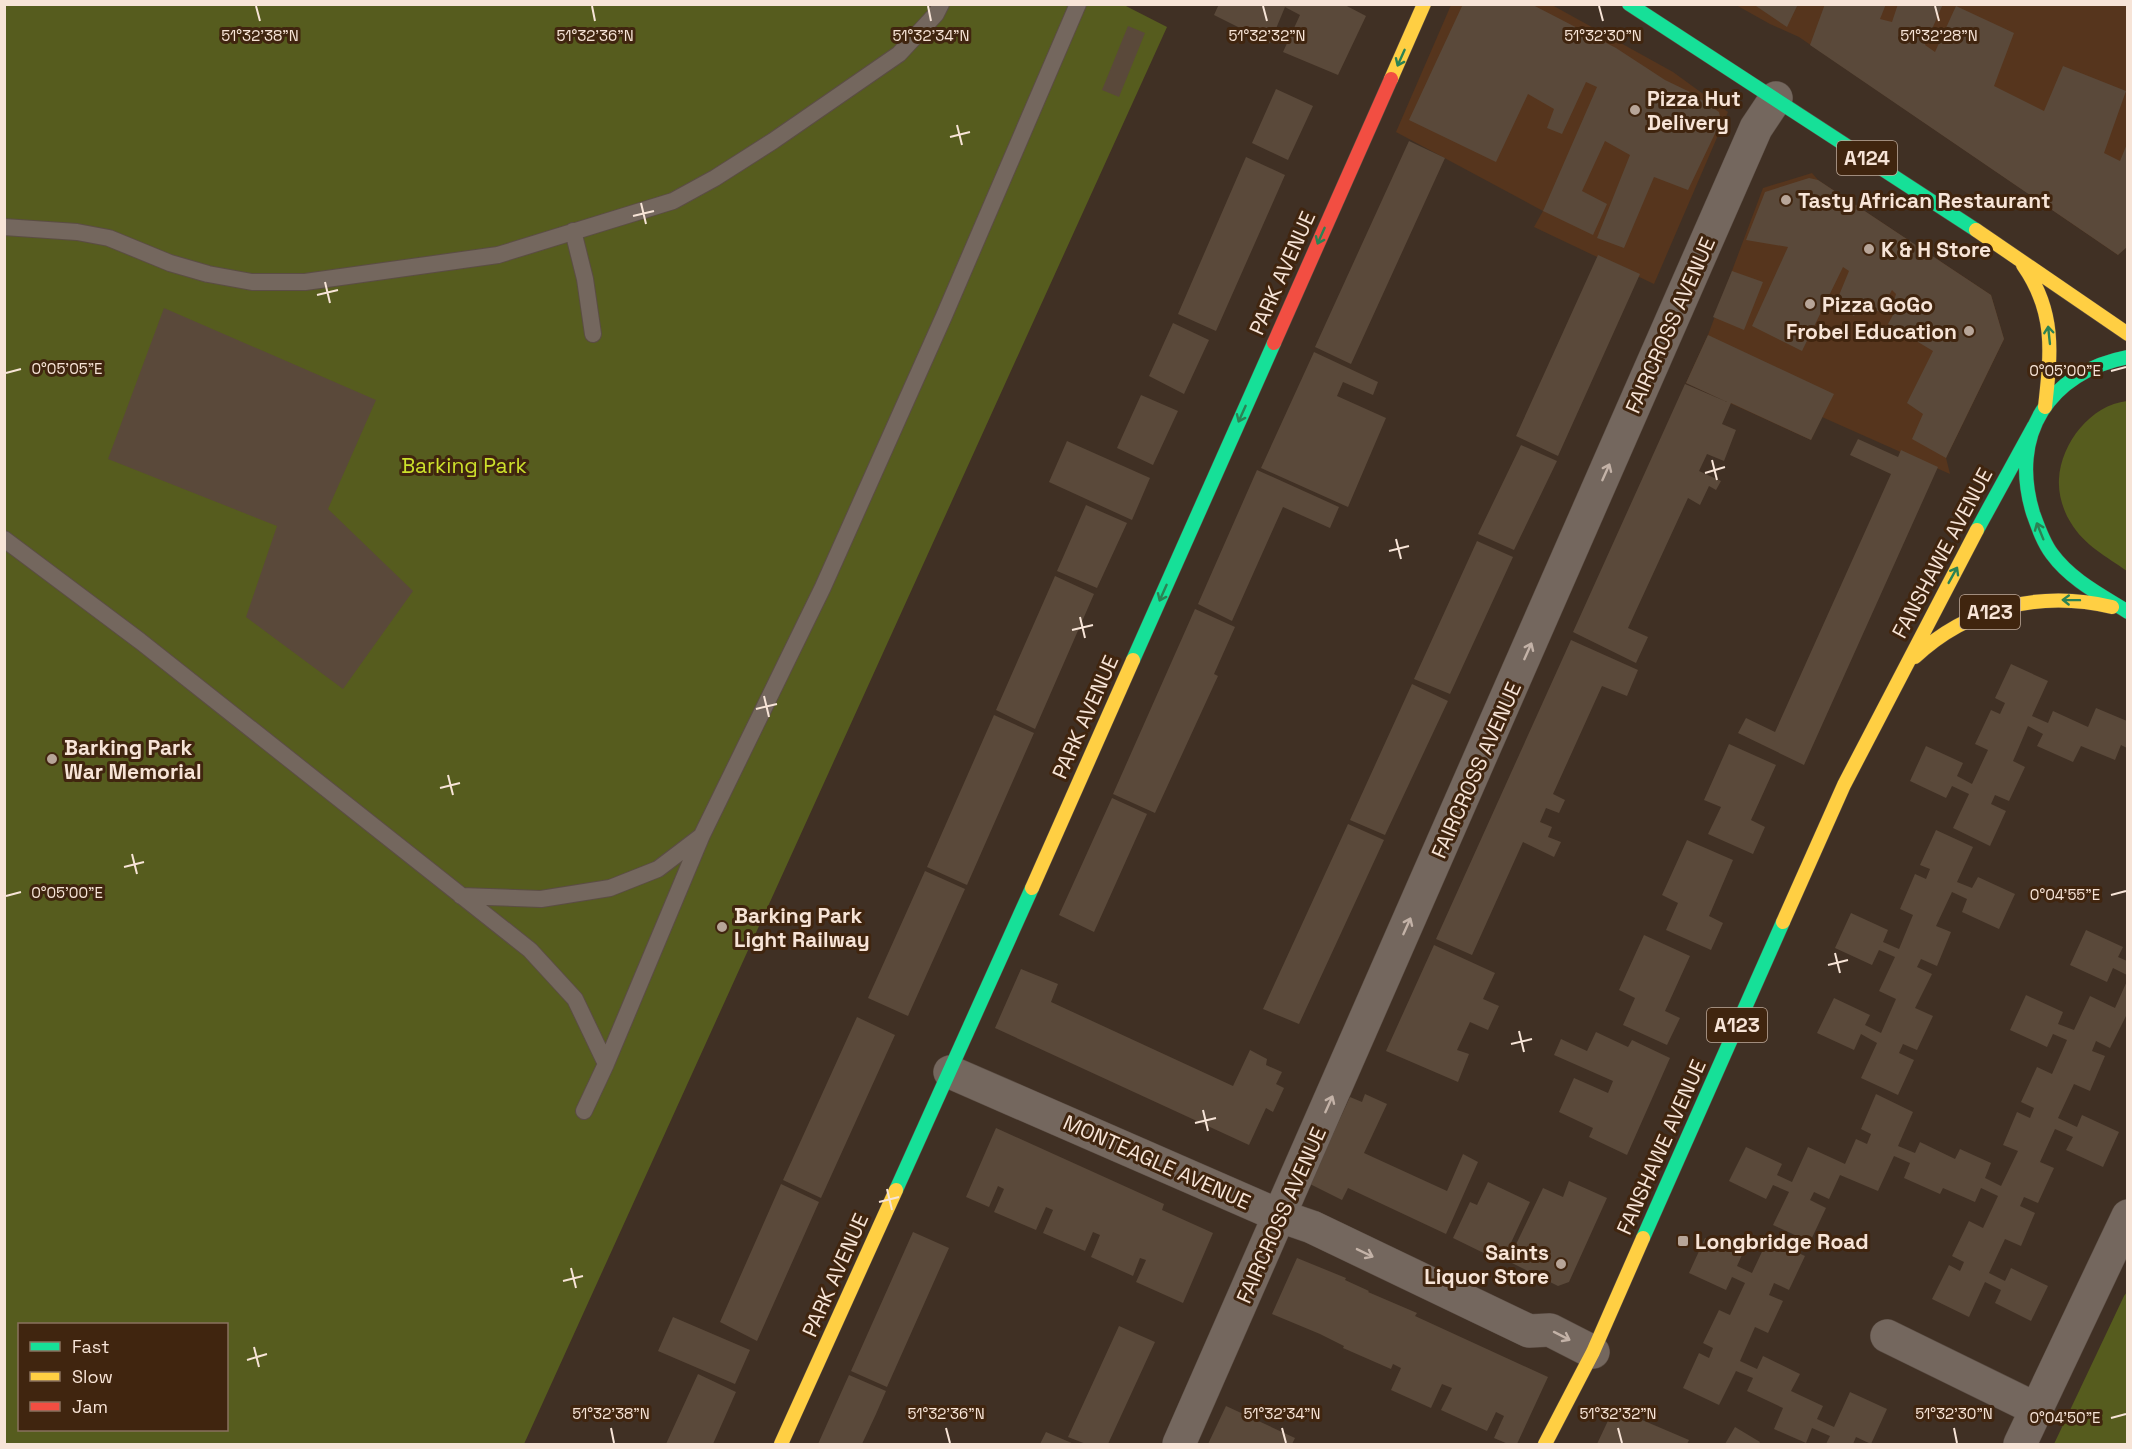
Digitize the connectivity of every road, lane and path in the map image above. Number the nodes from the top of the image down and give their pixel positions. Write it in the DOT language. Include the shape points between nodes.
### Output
graph roads {
  1 [pos="941,4"];
  2 [pos="1078,4"];
  3 [pos="1424,4"];
  4 [pos="1629,4"];
  5 [pos="1776,98"];
  6 [pos="4,227"];
  7 [pos="573,231"];
  8 [pos="2013,256"];
  9 [pos="593,334"];
  10 [pos="2127,334"];
  11 [pos="2127,357"];
  12 [pos="2045,407"];
  13 [pos="2034,426"];
  14 [pos="4,539"];
  15 [pos="2127,612"];
  16 [pos="1887,701"];
  17 [pos="702,835"];
  18 [pos="461,896"];
  19 [pos="606,1064"];
  20 [pos="950,1072"];
  21 [pos="584,1111"];
  22 [pos="1280,1216"];
  23 [pos="2125,1225"];
  24 [pos="1887,1336"];
  25 [pos="1593,1352"];
  26 [pos="2036,1408"];
  27 [pos="781,1444"];
  28 [pos="1179,1444"];
  29 [pos="1545,1444"];
  30 [pos="2020,1444"];
  1 -- 7 [label="lane" via="899,54 715,178 673,201"];
  2 -- 17 [label="lane" via="823,587"];
  3 -- 20 [label="main road, PARK AVENUE, one-way"];
  4 -- 5 [label="main road, A124"];
  5 -- 8 [label="main road, A124"];
  22 -- 5 [label="street, FAIRCROSS AVENUE, one-way" via="1756,128"];
  6 -- 7 [label="lane" via="109,238 170,264 252,282 305,282 498,255"];
  7 -- 9 [label="lane"];
  8 -- 10 [label="main road, A124"];
  12 -- 8 [label="main road, A124, one-way" via="2050,348 2044,304 2033,276"];
  11 -- 12 [label="main road" via="2086,370 2058,391"];
  12 -- 13 [label="main road, FANSHAWE AVENUE"];
  15 -- 13 [label="main road, one-way" via="2077,579 2043,539 2031,505 2025,465"];
  16 -- 13 [label="main road, FANSHAWE AVENUE / A123, one-way"];
  14 -- 18 [label="lane" via="140,641"];
  15 -- 16 [label="main road, FANSHAWE AVENUE / A123, one-way" via="2100,603 2058,600 2026,603 1977,616 1954,626 1920,652"];
  16 -- 25 [label="main road, FANSHAWE AVENUE / A123" via="1844,785"];
  17 -- 18 [label="lane" via="658,869 610,888 541,899"];
  17 -- 19 [label="lane"];
  18 -- 19 [label="lane" via="530,950 575,999"];
  19 -- 21 [label="lane"];
  20 -- 22 [label="street, MONTEAGLE AVENUE"];
  20 -- 27 [label="main road, PARK AVENUE"];
  22 -- 25 [label="street, MONTEAGLE AVENUE, one-way" via="1312,1227 1528,1331 1550,1330"];
  22 -- 28 [label="street, FAIRCROSS AVENUE"];
  23 -- 26 [label="street"];
  24 -- 26 [label="street"];
  25 -- 29 [label="main road, FANSHAWE AVENUE / A123"];
  26 -- 30 [label="street"];
}
